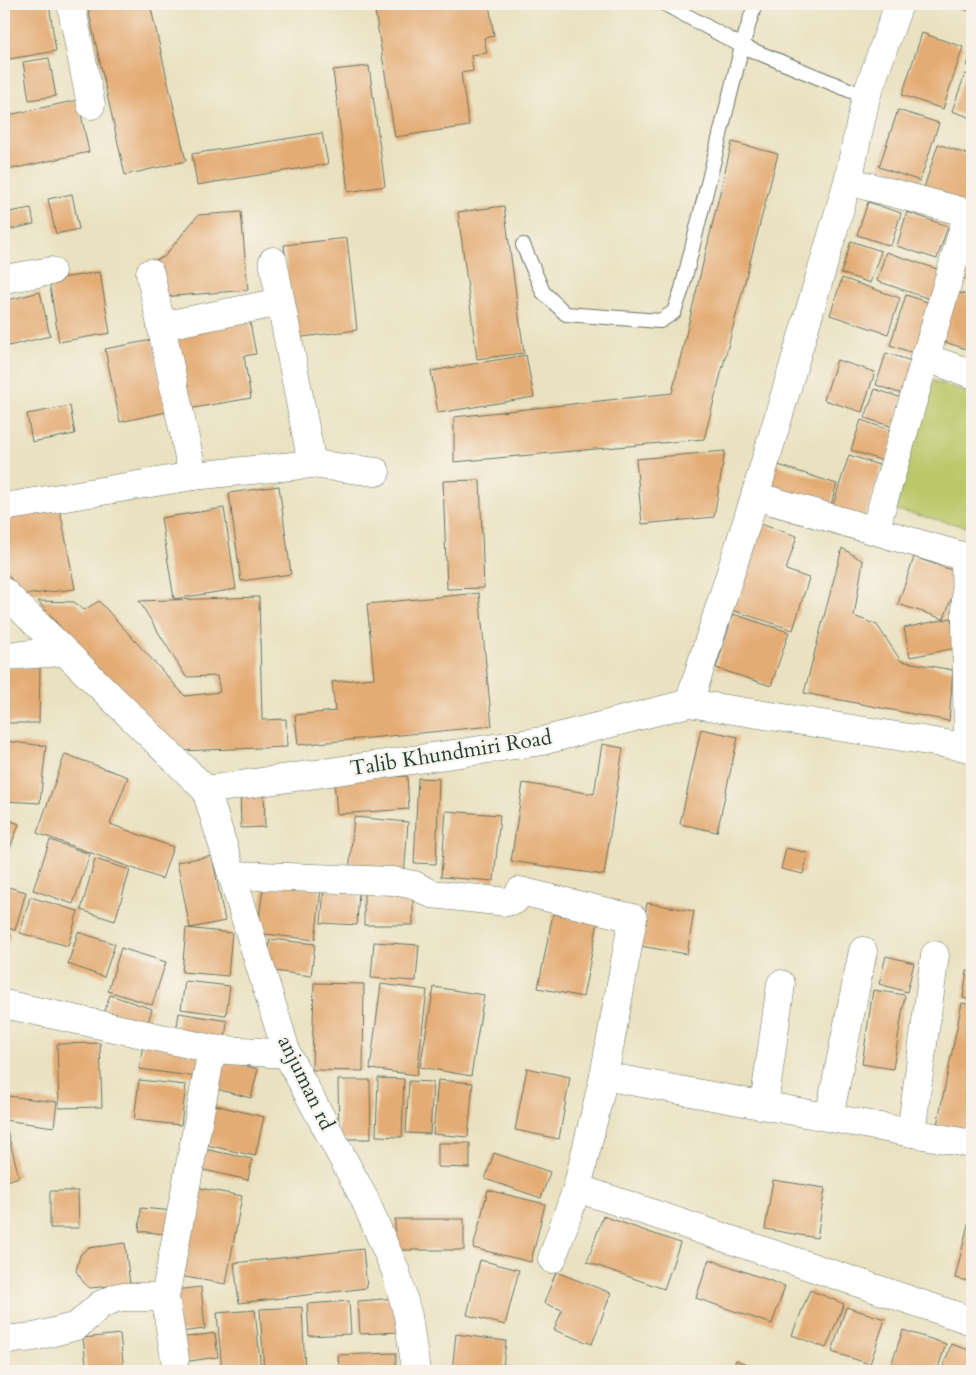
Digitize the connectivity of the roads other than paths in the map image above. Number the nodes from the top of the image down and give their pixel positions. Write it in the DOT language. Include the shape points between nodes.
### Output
graph roads {
  1 [pos="71,4"];
  2 [pos="665,4"];
  3 [pos="755,4"];
  4 [pos="900,4"];
  5 [pos="742,46"];
  6 [pos="866,97"];
  7 [pos="91,105"];
  8 [pos="848,181"];
  9 [pos="970,214"];
  10 [pos="523,245"];
  11 [pos="273,261"];
  12 [pos="51,271"];
  13 [pos="150,273"];
  14 [pos="4,279"];
  15 [pos="280,302"];
  16 [pos="161,326"];
  17 [pos="924,357"];
  18 [pos="972,374"];
  19 [pos="312,464"];
  20 [pos="376,472"];
  21 [pos="193,476"];
  22 [pos="755,496"];
  23 [pos="4,507"];
  24 [pos="875,530"];
  25 [pos="969,558"];
  26 [pos="4,592"];
  27 [pos="63,652"];
  28 [pos="4,656"];
  29 [pos="689,702"];
  30 [pos="970,748"];
  31 [pos="206,790"];
  32 [pos="232,875"];
  33 [pos="863,951"];
  34 [pos="935,955"];
  35 [pos="781,984"];
  36 [pos="4,1004"];
  37 [pos="212,1049"];
  38 [pos="288,1054"];
  39 [pos="604,1076"];
  40 [pos="764,1105"];
  41 [pos="829,1117"];
  42 [pos="911,1133"];
  43 [pos="972,1144"];
  44 [pos="576,1188"];
  45 [pos="552,1259"];
  46 [pos="165,1297"];
  47 [pos="972,1321"];
  48 [pos="4,1340"];
  49 [pos="175,1359"];
  50 [pos="416,1371"];
  1 -- 7 [label="street"];
  2 -- 5 [label="lane"];
  3 -- 5 [label="lane"];
  4 -- 6 [label="street"];
  5 -- 6 [label="lane"];
  5 -- 10 [label="lane" via="674,312 660,321 566,314 543,292"];
  6 -- 8 [label="street"];
  8 -- 9 [label="street"];
  8 -- 22 [label="street"];
  9 -- 17 [label="street"];
  11 -- 15 [label="street"];
  12 -- 14 [label="street"];
  13 -- 16 [label="street"];
  15 -- 16 [label="street"];
  15 -- 19 [label="street"];
  16 -- 21 [label="street"];
  17 -- 18 [label="street"];
  17 -- 24 [label="street"];
  19 -- 20 [label="street"];
  19 -- 21 [label="street"];
  21 -- 23 [label="street"];
  22 -- 24 [label="street"];
  22 -- 29 [label="street"];
  24 -- 25 [label="street"];
  25 -- 30 [label="street"];
  26 -- 27 [label="street"];
  27 -- 28 [label="street"];
  27 -- 31 [label="street"];
  29 -- 30 [label="street, Talib Khundmiri Road"];
  29 -- 31 [label="street, Talib Khundmiri Road" via="542,741"];
  31 -- 32 [label="street, anjuman rd"];
  32 -- 38 [label="street, anjuman rd"];
  32 -- 39 [label="street" via="393,882 414,885 432,894 506,902 515,900 520,891 633,918"];
  33 -- 41 [label="street"];
  34 -- 42 [label="street"];
  35 -- 40 [label="street"];
  36 -- 37 [label="street"];
  37 -- 38 [label="street"];
  37 -- 46 [label="street"];
  38 -- 50 [label="street, anjuman rd" via="364,1198 396,1272 408,1316"];
  39 -- 40 [label="street"];
  39 -- 44 [label="street"];
  40 -- 41 [label="street"];
  41 -- 42 [label="street"];
  42 -- 43 [label="street"];
  44 -- 45 [label="street"];
  44 -- 47 [label="street"];
  46 -- 48 [label="street" via="118,1297 100,1305 77,1326 34,1337"];
  46 -- 49 [label="street"];
}
